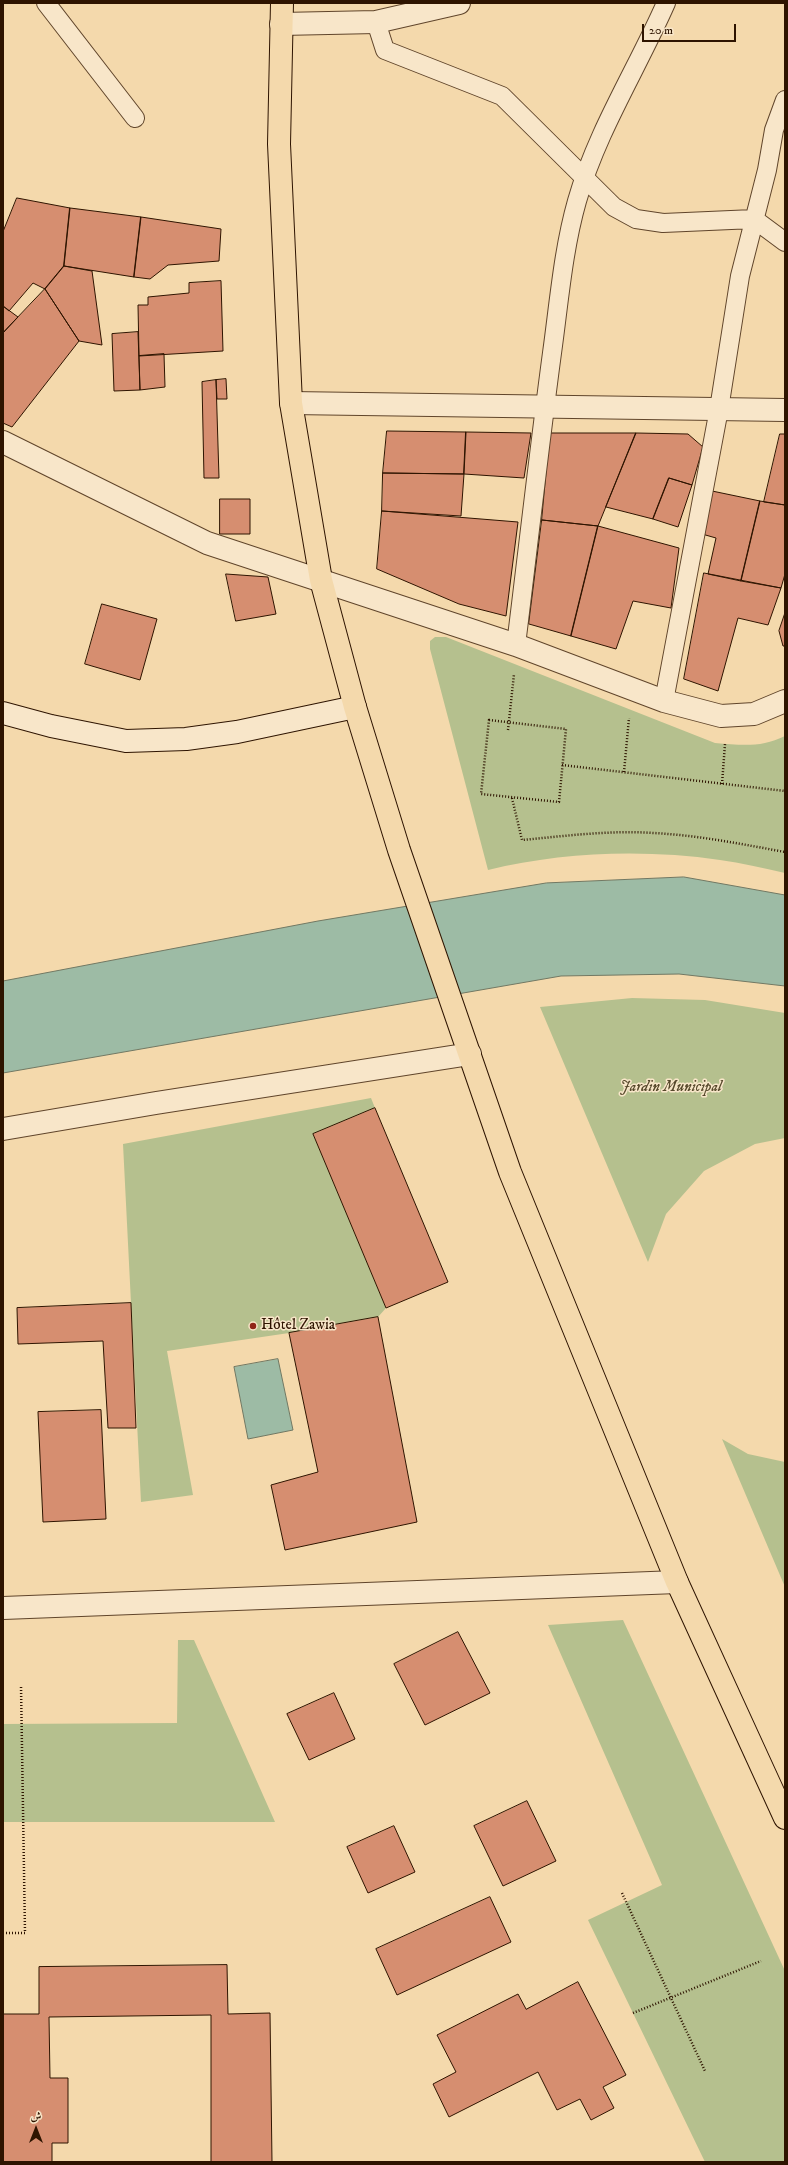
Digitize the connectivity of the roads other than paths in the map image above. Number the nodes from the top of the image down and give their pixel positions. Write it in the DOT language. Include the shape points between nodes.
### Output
graph roads {
  1 [pos="46,3"];
  2 [pos="282,3"];
  3 [pos="459,3"];
  4 [pos="666,3"];
  5 [pos="376,22"];
  6 [pos="281,24"];
  7 [pos="785,100"];
  8 [pos="135,118"];
  9 [pos="586,178"];
  10 [pos="754,219"];
  11 [pos="785,242"];
  12 [pos="291,403"];
  13 [pos="545,406"];
  14 [pos="719,409"];
  15 [pos="785,410"];
  16 [pos="3,442"];
  17 [pos="321,580"];
  18 [pos="516,645"];
  19 [pos="664,700"];
  20 [pos="785,701"];
  21 [pos="354,707"];
  22 [pos="3,713"];
  23 [pos="470,1054"];
  24 [pos="3,1129"];
  25 [pos="677,1582"];
  26 [pos="3,1608"];
  27 [pos="785,1818"];
  1 -- 8 [label="lane"];
  2 -- 6 [label="main road"];
  3 -- 5 [label="street"];
  4 -- 9 [label="lane" via="630,73"];
  5 -- 6 [label="street"];
  5 -- 9 [label="lane" via="385,50 502,96"];
  6 -- 12 [label="main road" via="279,144"];
  7 -- 10 [label="lane" via="774,130"];
  9 -- 10 [label="lane" via="614,207 636,219 663,223"];
  9 -- 13 [label="lane" via="577,201 566,254"];
  10 -- 11 [label="lane"];
  10 -- 14 [label="lane" via="740,276"];
  12 -- 13 [label="street"];
  12 -- 17 [label="main road"];
  13 -- 14 [label="street"];
  13 -- 18 [label="lane"];
  14 -- 15 [label="street"];
  14 -- 19 [label="lane"];
  16 -- 17 [label="street" via="207,543"];
  17 -- 18 [label="street"];
  17 -- 21 [label="main road"];
  18 -- 19 [label="street"];
  19 -- 20 [label="street" via="721,716 754,714"];
  21 -- 22 [label="street" via="237,732 186,739 126,741 51,726"];
  21 -- 23 [label="main road" via="399,850"];
  23 -- 24 [label="street"];
  23 -- 25 [label="main road" via="510,1172"];
  25 -- 26 [label="street"];
  25 -- 27 [label="main road"];
}
